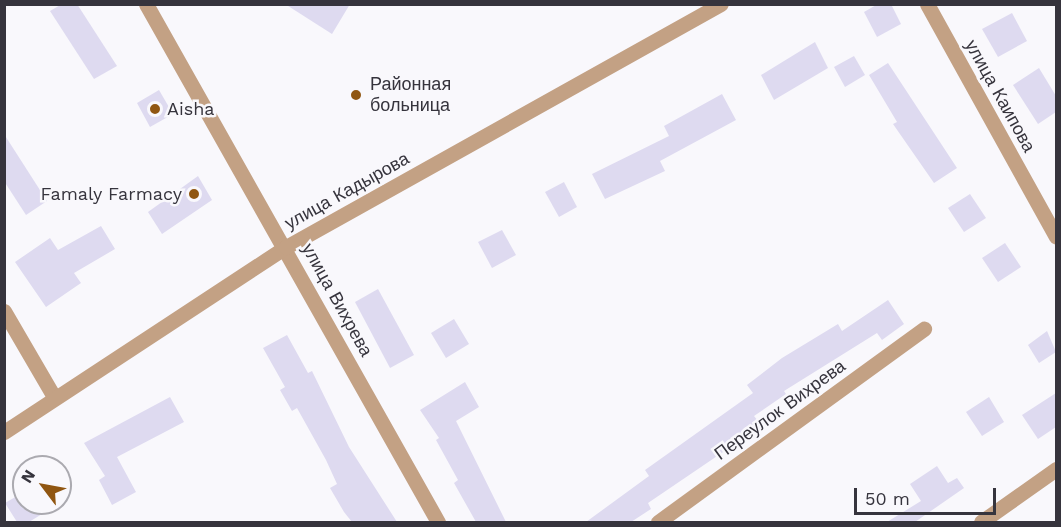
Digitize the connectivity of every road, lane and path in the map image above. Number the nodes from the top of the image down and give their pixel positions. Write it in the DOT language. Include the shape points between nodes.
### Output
graph roads {
  1 [pos="146,4"];
  2 [pos="721,4"];
  3 [pos="927,4"];
  4 [pos="1056,237"];
  5 [pos="286,247"];
  6 [pos="4,311"];
  7 [pos="924,329"];
  8 [pos="54,397"];
  9 [pos="4,432"];
  10 [pos="1056,469"];
  11 [pos="438,522"];
  12 [pos="658,522"];
  13 [pos="981,522"];
  1 -- 5 [label="street, улица Вихрева"];
  2 -- 5 [label="street, улица Кадырова"];
  3 -- 4 [label="street, улица Каипова"];
  5 -- 8 [label="street, улица Кадырова"];
  5 -- 11 [label="street, улица Вихрева"];
  6 -- 8 [label="street"];
  7 -- 12 [label="street, Переулок Вихрева"];
  8 -- 9 [label="street, улица Кадырова"];
  10 -- 13 [label="street"];
}
